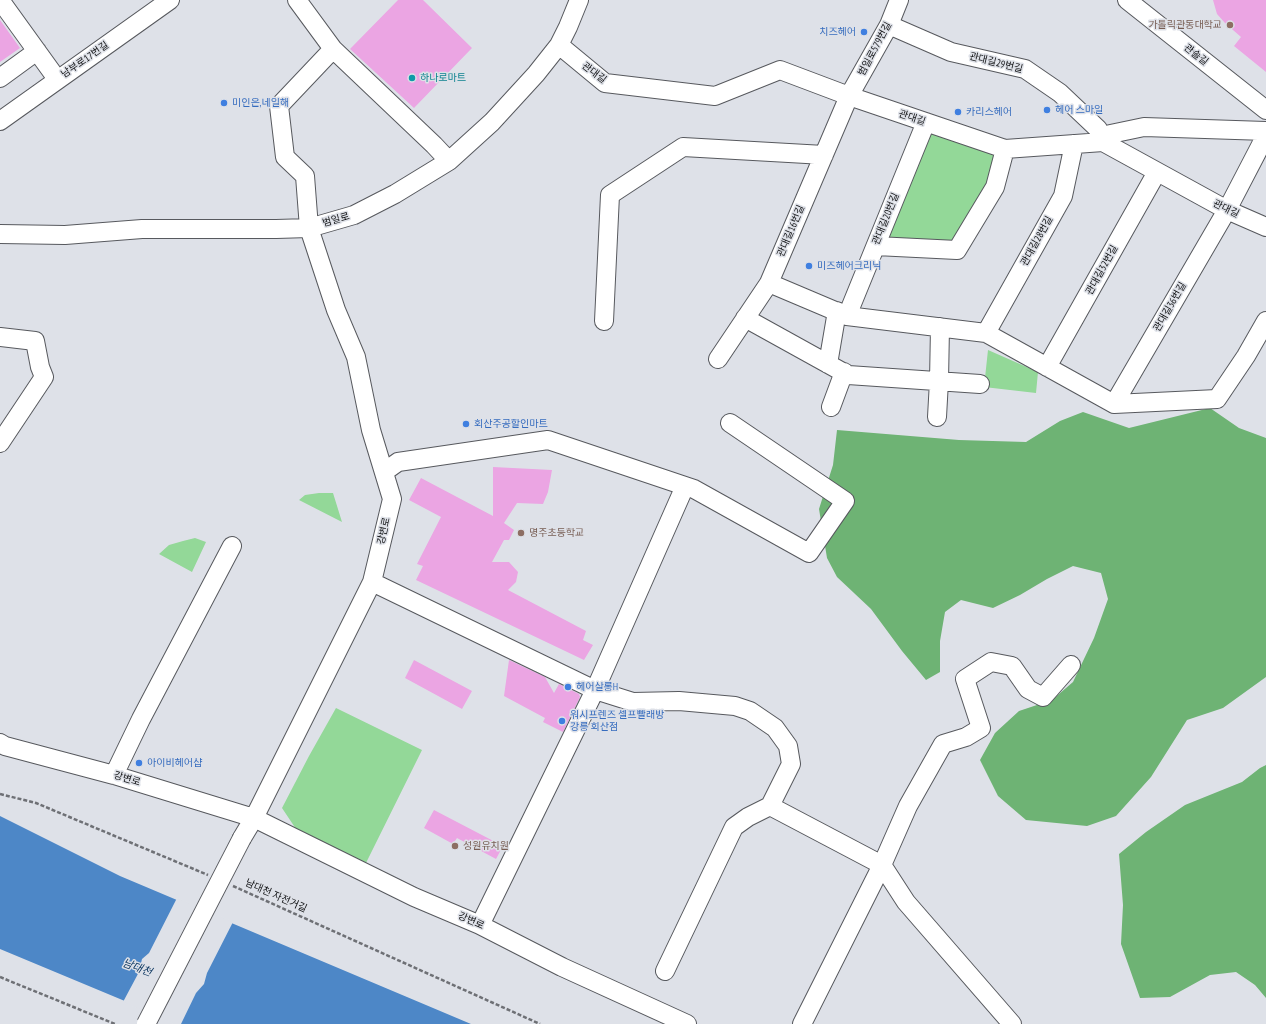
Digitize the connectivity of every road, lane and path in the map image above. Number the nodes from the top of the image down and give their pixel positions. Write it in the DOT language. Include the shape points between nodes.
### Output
graph roads {
  1 [pos="0,0"];
  2 [pos="297,0"];
  3 [pos="579,0"];
  4 [pos="899,0"];
  5 [pos="1127,0"];
  6 [pos="168,1"];
  7 [pos="889,25"];
  8 [pos="560,45"];
  9 [pos="333,49"];
  10 [pos="37,51"];
  11 [pos="0,78"];
  12 [pos="57,79"];
  13 [pos="849,96"];
  14 [pos="1266,110"];
  15 [pos="0,121"];
  16 [pos="926,122"];
  17 [pos="1266,131"];
  18 [pos="1266,135"];
  19 [pos="1102,139"];
  20 [pos="1074,144"];
  21 [pos="1005,149"];
  22 [pos="824,155"];
  23 [pos="449,161"];
  24 [pos="1157,172"];
  25 [pos="1227,210"];
  26 [pos="1266,227"];
  27 [pos="309,228"];
  28 [pos="0,234"];
  29 [pos="876,246"];
  30 [pos="769,282"];
  31 [pos="842,314"];
  32 [pos="745,318"];
  33 [pos="604,321"];
  34 [pos="1266,321"];
  35 [pos="940,327"];
  36 [pos="986,333"];
  37 [pos="0,337"];
  38 [pos="718,359"];
  39 [pos="828,364"];
  40 [pos="1048,367"];
  41 [pos="844,372"];
  42 [pos="939,381"];
  43 [pos="980,384"];
  44 [pos="1114,404"];
  45 [pos="831,407"];
  46 [pos="937,417"];
  47 [pos="730,423"];
  48 [pos="0,443"];
  49 [pos="384,472"];
  50 [pos="685,486"];
  51 [pos="232,546"];
  52 [pos="372,582"];
  53 [pos="1071,665"];
  54 [pos="595,690"];
  55 [pos="0,743"];
  56 [pos="114,775"];
  57 [pos="0,794"];
  58 [pos="770,806"];
  59 [pos="254,818"];
  60 [pos="882,865"];
  61 [pos="212,877"];
  62 [pos="227,883"];
  63 [pos="480,925"];
  64 [pos="665,971"];
  65 [pos="0,977"];
  66 [pos="115,1024"];
  67 [pos="146,1024"];
  68 [pos="540,1024"];
  69 [pos="687,1024"];
  70 [pos="802,1024"];
  71 [pos="1012,1024"];
  1 -- 10 [label="street"];
  2 -- 9 [label="street"];
  3 -- 8 [label="street, 범일로"];
  4 -- 7 [label="street, 범일로579번길"];
  5 -- 14 [label="street, 관솔길"];
  6 -- 12 [label="street, 남부로17번길"];
  7 -- 13 [label="street, 범일로579번길"];
  7 -- 19 [label="street, 관대길29번길" via="951,52 1025,69 1060,93 1098,128"];
  8 -- 13 [label="street, 관대길" via="605,84 715,96 780,70"];
  8 -- 23 [label="street, 범일로" via="492,122"];
  9 -- 23 [label="street"];
  9 -- 27 [label="street, 강변로" via="279,106 285,157 305,176"];
  10 -- 11 [label="street"];
  10 -- 12 [label="street"];
  12 -- 15 [label="street, 남부로17번길"];
  13 -- 16 [label="street, 관대길"];
  13 -- 22 [label="street, 관대길16번길"];
  16 -- 21 [label="street, 관대길"];
  16 -- 29 [label="street, 관대길20번길"];
  17 -- 19 [label="street" via="1144,127"];
  18 -- 25 [label="street"];
  19 -- 20 [label="street, 관대길"];
  19 -- 24 [label="street, 관대길"];
  20 -- 21 [label="street, 관대길"];
  20 -- 36 [label="street, 관대길28번길" via="1063,196"];
  21 -- 29 [label="street" via="995,187 957,250"];
  22 -- 30 [label="street, 관대길16번길"];
  22 -- 33 [label="street" via="683,147 610,195"];
  23 -- 27 [label="street, 범일로" via="354,215"];
  24 -- 25 [label="street, 관대길"];
  24 -- 40 [label="street, 관대길32번길"];
  25 -- 26 [label="street, 관대길"];
  25 -- 44 [label="street, 관대길36번길"];
  27 -- 28 [label="street, 범일로" via="142,229 65,235"];
  27 -- 49 [label="street, 강변로" via="336,310 356,357 371,430"];
  29 -- 31 [label="street, 관대길20번길"];
  30 -- 31 [label="street"];
  30 -- 32 [label="street, 관대길16번길"];
  31 -- 35 [label="street"];
  31 -- 39 [label="street, 관대길20번길"];
  32 -- 38 [label="street, 관대길16번길"];
  32 -- 39 [label="street"];
  34 -- 44 [label="street" via="1217,399"];
  35 -- 36 [label="street"];
  35 -- 42 [label="street"];
  36 -- 40 [label="street"];
  37 -- 48 [label="street" via="35,341 44,378"];
  39 -- 41 [label="street"];
  40 -- 44 [label="street"];
  41 -- 42 [label="street" via="848,375"];
  41 -- 45 [label="street"];
  42 -- 43 [label="street"];
  42 -- 46 [label="street"];
  47 -- 50 [label="street" via="845,501 809,553"];
  49 -- 50 [label="street" via="398,462 548,440"];
  49 -- 52 [label="street, 강변로" via="392,499"];
  50 -- 54 [label="street"];
  51 -- 56 [label="street"];
  52 -- 54 [label="street"];
  52 -- 59 [label="street, 강변로"];
  53 -- 60 [label="street" via="1043,696 1028,689 1012,666 991,662 966,679 981,728 966,737 943,744 908,806"];
  54 -- 58 [label="street" via="633,702 679,701 735,706 750,711 775,728 788,746 790,764"];
  54 -- 63 [label="street"];
  55 -- 56 [label="street, 강변로"];
  56 -- 59 [label="street, 강변로"];
  57 -- 61 [label="path" via="36,803"];
  58 -- 60 [label="street"];
  58 -- 64 [label="street" via="734,827"];
  59 -- 63 [label="street, 강변로" via="414,897"];
  59 -- 67 [label="street, 강변로, bridge"];
  60 -- 70 [label="street"];
  60 -- 71 [label="street" via="906,902"];
  62 -- 68 [label="path, 남대천 자전거길"];
  63 -- 69 [label="street, 강변로" via="562,967"];
  65 -- 66 [label="path"];
}
